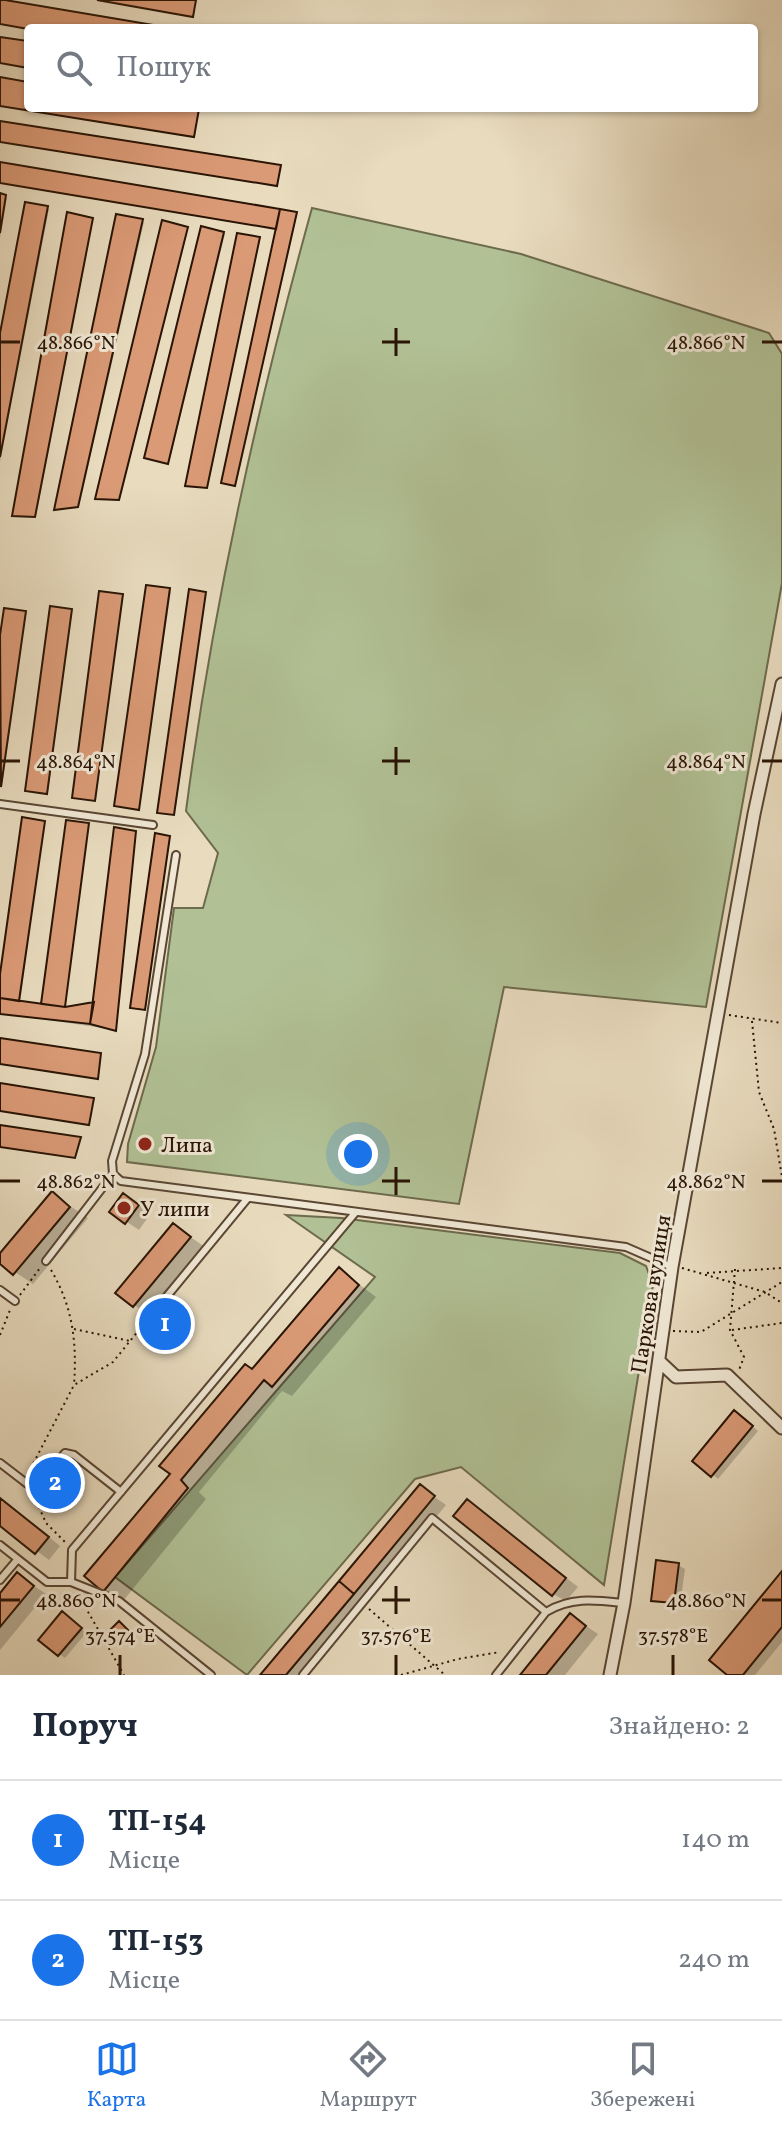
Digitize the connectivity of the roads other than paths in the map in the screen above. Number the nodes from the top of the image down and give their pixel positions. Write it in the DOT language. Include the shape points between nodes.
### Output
graph roads {
  1 [pos="782,684"];
  2 [pos="0,804"];
  3 [pos="153,825"];
  4 [pos="176,855"];
  5 [pos="113,1174"];
  6 [pos="247,1199"];
  7 [pos="355,1213"];
  8 [pos="46,1261"];
  9 [pos="672,1267"];
  10 [pos="0,1290"];
  11 [pos="15,1301"];
  12 [pos="149,1318"];
  13 [pos="659,1361"];
  14 [pos="782,1428"];
  15 [pos="0,1463"];
  16 [pos="121,1492"];
  17 [pos="0,1545"];
  18 [pos="17,1560"];
  19 [pos="0,1580"];
  20 [pos="71,1582"];
  21 [pos="624,1603"];
  22 [pos="546,1612"];
  23 [pos="211,1675"];
  24 [pos="303,1675"];
  25 [pos="496,1675"];
  26 [pos="610,1675"];
  1 -- 9 [label="street, Паркова вулиця"];
  2 -- 3 [label="lane"];
  4 -- 5 [label="lane" via="145,1054 112,1161"];
  5 -- 6 [label="lane" via="121,1181"];
  5 -- 8 [label="lane"];
  6 -- 7 [label="lane"];
  6 -- 12 [label="lane"];
  7 -- 9 [label="lane" via="626,1247"];
  7 -- 16 [label="lane"];
  9 -- 13 [label="street, Паркова вулиця"];
  10 -- 11 [label="lane"];
  13 -- 14 [label="street" via="676,1377 727,1375"];
  13 -- 21 [label="street, Паркова вулиця"];
  15 -- 16 [label="lane" via="30,1486 38,1486 65,1453 74,1455"];
  16 -- 20 [label="lane" via="72,1550"];
  17 -- 18 [label="lane"];
  18 -- 19 [label="lane"];
  18 -- 20 [label="lane" via="47,1582"];
  20 -- 23 [label="lane" via="119,1601"];
  21 -- 22 [label="lane" via="587,1599"];
  21 -- 26 [label="street, Паркова вулиця"];
  22 -- 24 [label="lane" via="432,1518"];
  22 -- 25 [label="lane"];
}
